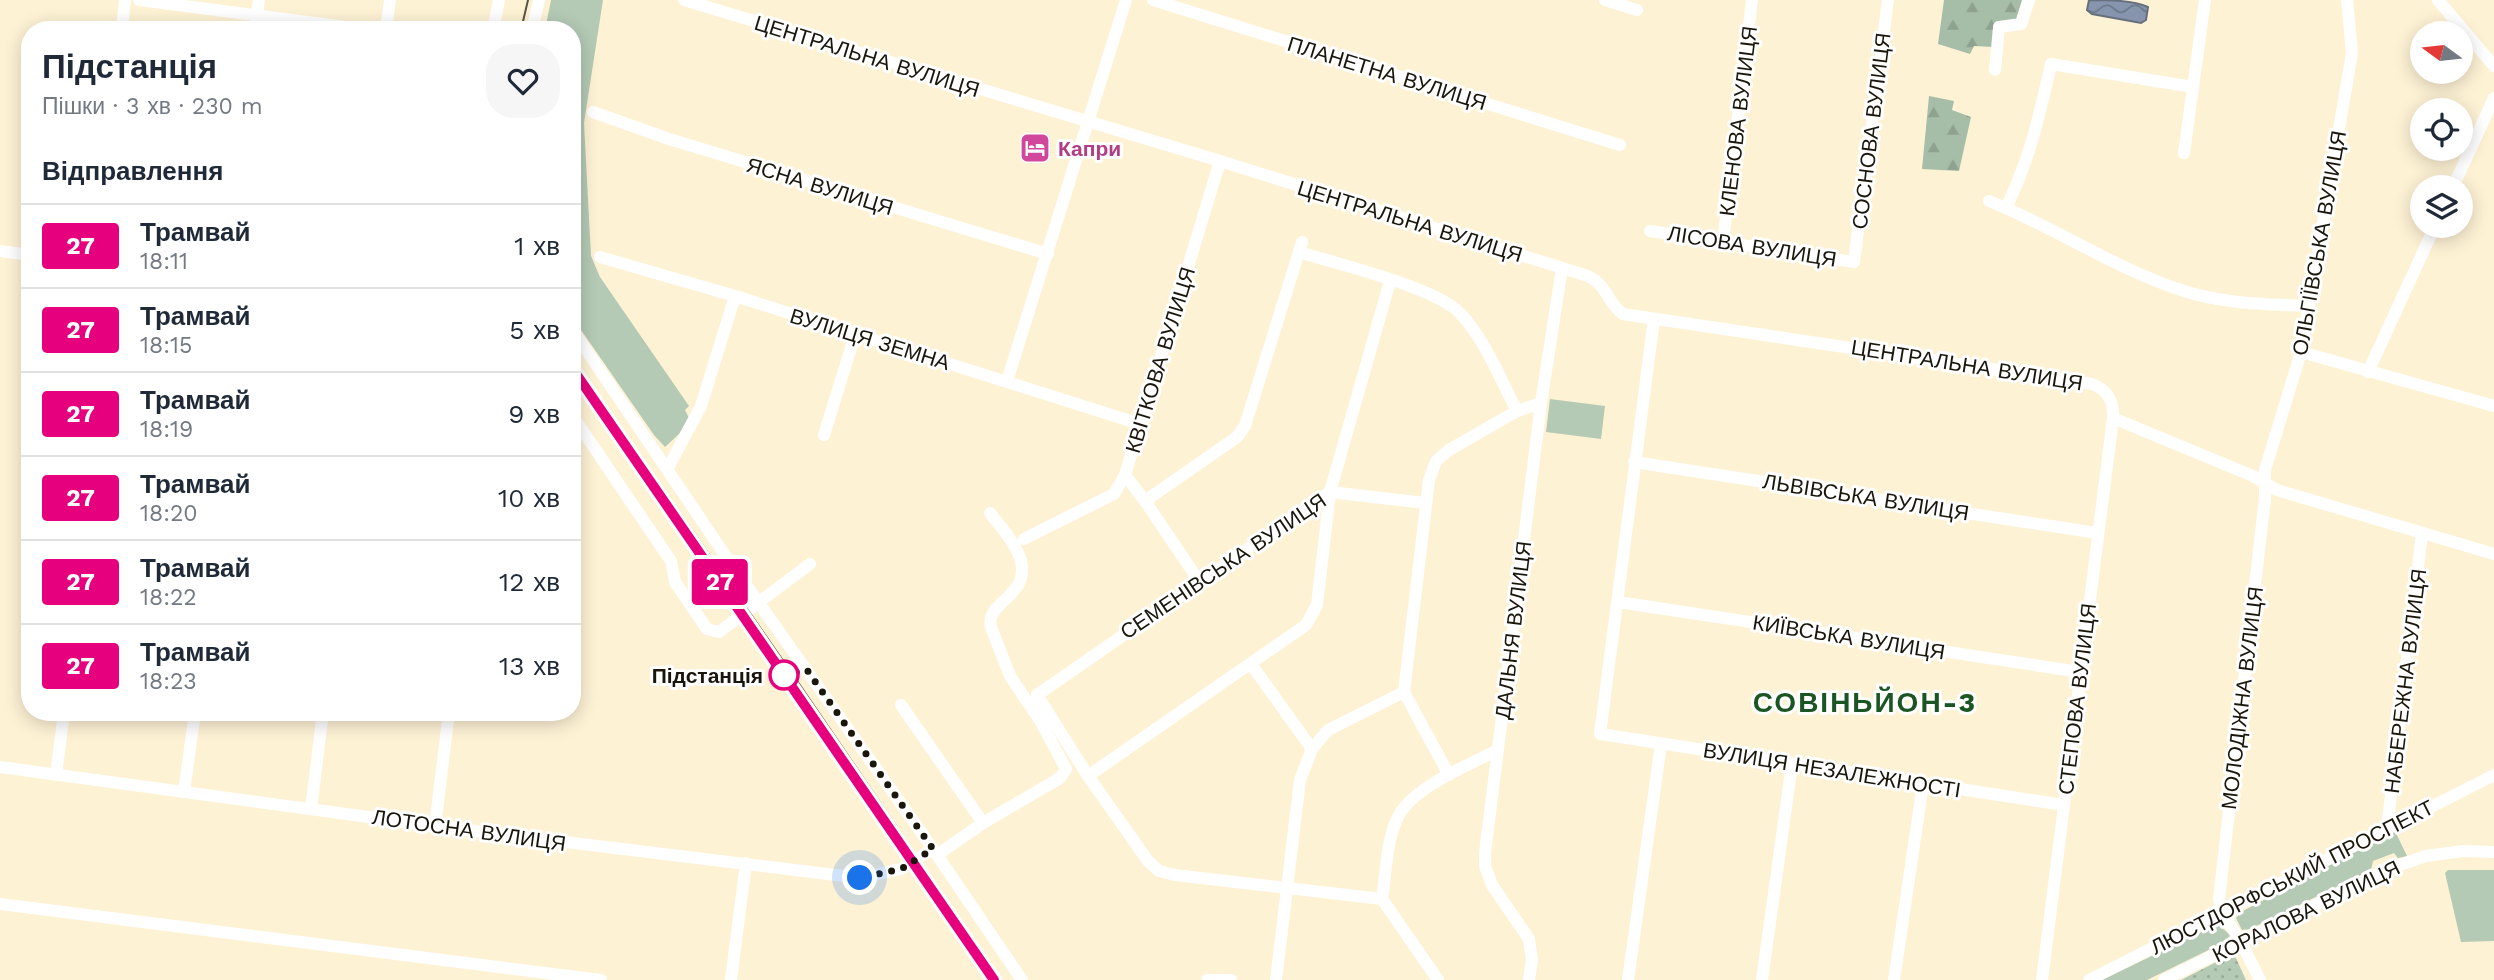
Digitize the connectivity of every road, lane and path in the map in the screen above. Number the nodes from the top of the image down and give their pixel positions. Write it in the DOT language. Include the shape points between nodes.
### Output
graph roads {
  1 [pos="125,0"];
  2 [pos="139,0"];
  3 [pos="259,0"];
  4 [pos="390,0"];
  5 [pos="499,0"];
  6 [pos="539,0"];
  7 [pos="684,0"];
  8 [pos="1126,0"];
  9 [pos="1153,0"];
  10 [pos="1605,0"];
  11 [pos="1752,0"];
  12 [pos="1888,0"];
  13 [pos="2029,0"];
  14 [pos="2205,0"];
  15 [pos="2347,0"];
  16 [pos="2438,0"];
  17 [pos="1637,10"];
  18 [pos="257,15"];
  19 [pos="123,21"];
  20 [pos="256,21"];
  21 [pos="302,21"];
  22 [pos="387,21"];
  23 [pos="495,21"];
  24 [pos="534,21"];
  25 [pos="2494,66"];
  26 [pos="1995,70"];
  27 [pos="2193,87"];
  28 [pos="2494,98"];
  29 [pos="593,112"];
  30 [pos="1089,123"];
  31 [pos="1620,145"];
  32 [pos="2184,153"];
  33 [pos="1220,161"];
  34 [pos="2459,175"];
  35 [pos="1989,201"];
  36 [pos="2006,208"];
  37 [pos="1650,231"];
  38 [pos="2429,238"];
  39 [pos="1723,241"];
  40 [pos="0,251"];
  41 [pos="21,254"];
  42 [pos="1048,254"];
  43 [pos="600,257"];
  44 [pos="1854,262"];
  45 [pos="1562,268"];
  46 [pos="1390,281"];
  47 [pos="735,296"];
  48 [pos="2309,306"];
  49 [pos="1654,319"];
  50 [pos="855,335"];
  51 [pos="581,342"];
  52 [pos="2301,352"];
  53 [pos="2368,372"];
  54 [pos="1007,381"];
  55 [pos="1541,403"];
  56 [pos="2494,406"];
  57 [pos="1517,411"];
  58 [pos="2113,418"];
  59 [pos="1140,424"];
  60 [pos="581,428"];
  61 [pos="824,435"];
  62 [pos="1634,462"];
  63 [pos="668,468"];
  64 [pos="1125,475"];
  65 [pos="2265,483"];
  66 [pos="1331,492"];
  67 [pos="1145,502"];
  68 [pos="1425,503"];
  69 [pos="990,513"];
  70 [pos="2097,533"];
  71 [pos="2422,533"];
  72 [pos="1024,539"];
  73 [pos="2494,554"];
  74 [pos="810,564"];
  75 [pos="1199,581"];
  76 [pos="1618,602"];
  77 [pos="759,603"];
  78 [pos="1251,664"];
  79 [pos="2080,672"];
  80 [pos="1404,692"];
  81 [pos="901,705"];
  82 [pos="63,721"];
  83 [pos="194,721"];
  84 [pos="322,721"];
  85 [pos="448,721"];
  86 [pos="1661,744"];
  87 [pos="1312,749"];
  88 [pos="1498,750"];
  89 [pos="1792,764"];
  90 [pos="0,767"];
  91 [pos="56,775"];
  92 [pos="1450,775"];
  93 [pos="2494,775"];
  94 [pos="1088,776"];
  95 [pos="1923,784"];
  96 [pos="184,792"];
  97 [pos="2064,805"];
  98 [pos="311,808"];
  99 [pos="983,823"];
  100 [pos="435,826"];
  101 [pos="2387,829"];
  102 [pos="935,852"];
  103 [pos="2494,852"];
  104 [pos="746,863"];
  105 [pos="1287,889"];
  106 [pos="1382,899"];
  107 [pos="0,904"];
  108 [pos="2222,912"];
  109 [pos="2241,942"];
  110 [pos="601,980"];
  111 [pos="731,980"];
  112 [pos="1022,980"];
  113 [pos="1207,980"];
  114 [pos="1231,980"];
  115 [pos="1276,980"];
  116 [pos="1438,980"];
  117 [pos="1529,980"];
  118 [pos="1628,980"];
  119 [pos="1762,980"];
  120 [pos="1894,980"];
  121 [pos="2042,980"];
  122 [pos="2089,980"];
  123 [pos="2164,980"];
  124 [pos="2260,980"];
  1 -- 19 [label="street"];
  2 -- 18 [label="street"];
  3 -- 18 [label="street"];
  4 -- 22 [label="street"];
  5 -- 23 [label="street"];
  6 -- 24 [label="street"];
  7 -- 30 [label="street, ЦЕНТРАЛЬНА ВУЛИЦЯ"];
  8 -- 30 [label="street"];
  9 -- 31 [label="street, ПЛАНЕТНА ВУЛИЦЯ"];
  10 -- 17 [label="street"];
  11 -- 39 [label="street, КЛЕНОВА ВУЛИЦЯ"];
  12 -- 44 [label="street, СОСНОВА ВУЛИЦЯ"];
  13 -- 26 [label="street" via="2021,24 1999,27"];
  14 -- 27 [label="street"];
  15 -- 48 [label="street, ОЛЬГІЇВСЬКА ВУЛИЦЯ" via="2353,53"];
  16 -- 25 [label="street"];
  18 -- 20 [label="street"];
  18 -- 21 [label="street"];
  27 -- 32 [label="street"];
  27 -- 36 [label="street" via="2051,64 2034,141"];
  28 -- 34 [label="street"];
  29 -- 42 [label="street, ЯСНА ВУЛИЦЯ"];
  30 -- 33 [label="street, ЦЕНТРАЛЬНА ВУЛИЦЯ"];
  30 -- 42 [label="street"];
  33 -- 45 [label="street, ЦЕНТРАЛЬНА ВУЛИЦЯ"];
  33 -- 59 [label="street, КВІТКОВА ВУЛИЦЯ"];
  35 -- 36 [label="street"];
  36 -- 48 [label="street" via="2182,291 2223,301"];
  37 -- 39 [label="street, ЛІСОВА ВУЛИЦЯ"];
  38 -- 53 [label="street"];
  39 -- 44 [label="street, ЛІСОВА ВУЛИЦЯ"];
  40 -- 41 [label="street"];
  42 -- 54 [label="street"];
  43 -- 47 [label="street, ВУЛИЦЯ ЗЕМНА"];
  45 -- 49 [label="street, ЦЕНТРАЛЬНА ВУЛИЦЯ" via="1598,281 1623,314"];
  45 -- 55 [label="street, ДАЛЬНЯ ВУЛИЦЯ"];
  46 -- 57 [label="street" via="1435,296 1459,312"];
  46 -- 66 [label="street"];
  46 -- 67 [label="street" via="1301,247 1245,426 1237,438"];
  47 -- 50 [label="street, ВУЛИЦЯ ЗЕМНА"];
  47 -- 63 [label="street" via="701,406"];
  48 -- 52 [label="street, ОЛЬГІЇВСЬКА ВУЛИЦЯ"];
  49 -- 58 [label="street, ЦЕНТРАЛЬНА ВУЛИЦЯ" via="2092,384 2107,393"];
  49 -- 62 [label="street"];
  50 -- 54 [label="street, ВУЛИЦЯ ЗЕМНА"];
  50 -- 61 [label="street"];
  51 -- 63 [label="street"];
  52 -- 53 [label="street"];
  52 -- 65 [label="street, ОЛЬГІЇВСЬКА ВУЛИЦЯ" via="2264,470"];
  53 -- 56 [label="street"];
  54 -- 59 [label="street, ВУЛИЦЯ ЗЕМНА"];
  55 -- 57 [label="street"];
  55 -- 88 [label="street, ДАЛЬНЯ ВУЛИЦЯ"];
  57 -- 68 [label="street" via="1442,454 1432,470"];
  58 -- 65 [label="street"];
  58 -- 70 [label="street, СТЕПОВА ВУЛИЦЯ"];
  59 -- 64 [label="street, КВІТКОВА ВУЛИЦЯ"];
  60 -- 77 [label="street" via="671,561 675,582 707,629 719,632"];
  62 -- 70 [label="street, ЛЬВІВСЬКА ВУЛИЦЯ"];
  62 -- 76 [label="street"];
  63 -- 77 [label="street"];
  64 -- 67 [label="street, КВІТКОВА ВУЛИЦЯ"];
  64 -- 72 [label="street" via="1114,494"];
  65 -- 71 [label="street"];
  65 -- 108 [label="street, МОЛОДІЖНА ВУЛИЦЯ" via="2219,899"];
  66 -- 68 [label="street, СЕМЕНІВСЬКА ВУЛИЦЯ"];
  66 -- 75 [label="street, СЕМЕНІВСЬКА ВУЛИЦЯ"];
  66 -- 78 [label="street" via="1315,613 1306,625"];
  67 -- 75 [label="street, КВІТКОВА ВУЛИЦЯ"];
  68 -- 80 [label="street"];
  69 -- 99 [label="street, ЛОТОСНА ВУЛИЦЯ" via="1016,547 1022,572 1017,587 989,621 1010,676 1066,769 1060,778"];
  70 -- 79 [label="street, СТЕПОВА ВУЛИЦЯ"];
  71 -- 73 [label="street"];
  71 -- 101 [label="street, НАБЕРЕЖНА ВУЛИЦЯ"];
  74 -- 77 [label="street"];
  75 -- 94 [label="street, СЕМЕНІВСЬКА ВУЛИЦЯ" via="1037,695"];
  76 -- 79 [label="street, КИЇВСЬКА ВУЛИЦЯ"];
  76 -- 86 [label="street, ВУЛИЦЯ НЕЗАЛЕЖНОСТІ" via="1600,734"];
  77 -- 102 [label="street"];
  78 -- 87 [label="street"];
  78 -- 94 [label="street"];
  79 -- 97 [label="street, СТЕПОВА ВУЛИЦЯ"];
  80 -- 87 [label="street" via="1328,730"];
  80 -- 92 [label="street"];
  81 -- 99 [label="street"];
  82 -- 91 [label="street"];
  83 -- 96 [label="street"];
  84 -- 98 [label="street"];
  85 -- 100 [label="street"];
  86 -- 89 [label="street, ВУЛИЦЯ НЕЗАЛЕЖНОСТІ"];
  86 -- 118 [label="street"];
  87 -- 105 [label="street" via="1300,780"];
  88 -- 92 [label="street"];
  88 -- 117 [label="street, ДАЛЬНЯ ВУЛИЦЯ" via="1485,866 1492,886 1528,939"];
  89 -- 95 [label="street, ВУЛИЦЯ НЕЗАЛЕЖНОСТІ"];
  89 -- 119 [label="street"];
  90 -- 91 [label="street, ЛОТОСНА ВУЛИЦЯ"];
  91 -- 96 [label="street, ЛОТОСНА ВУЛИЦЯ"];
  92 -- 106 [label="street" via="1415,797 1397,817"];
  93 -- 101 [label="street, ЛЮСТДОРФСЬКИЙ ПРОСПЕКТ"];
  94 -- 105 [label="street" via="1159,871"];
  95 -- 97 [label="street, ВУЛИЦЯ НЕЗАЛЕЖНОСТІ"];
  95 -- 120 [label="street"];
  96 -- 98 [label="street, ЛОТОСНА ВУЛИЦЯ"];
  97 -- 121 [label="street, СТЕПОВА ВУЛИЦЯ"];
  98 -- 100 [label="street, ЛОТОСНА ВУЛИЦЯ"];
  99 -- 102 [label="street, ЛОТОСНА ВУЛИЦЯ"];
  100 -- 104 [label="street, ЛОТОСНА ВУЛИЦЯ"];
  101 -- 108 [label="street, ЛЮСТДОРФСЬКИЙ ПРОСПЕКТ"];
  102 -- 104 [label="street, ЛОТОСНА ВУЛИЦЯ" via="901,869 860,878"];
  102 -- 112 [label="street"];
  103 -- 109 [label="street, КОРАЛОВА ВУЛИЦЯ" via="2426,856 2388,869"];
  104 -- 111 [label="street"];
  105 -- 106 [label="street"];
  105 -- 115 [label="street"];
  106 -- 116 [label="street"];
  107 -- 110 [label="street"];
  108 -- 109 [label="street"];
  108 -- 122 [label="street, ЛЮСТДОРФСЬКИЙ ПРОСПЕКТ"];
  109 -- 123 [label="street, КОРАЛОВА ВУЛИЦЯ"];
  109 -- 124 [label="street"];
  113 -- 114 [label="street"];
}
